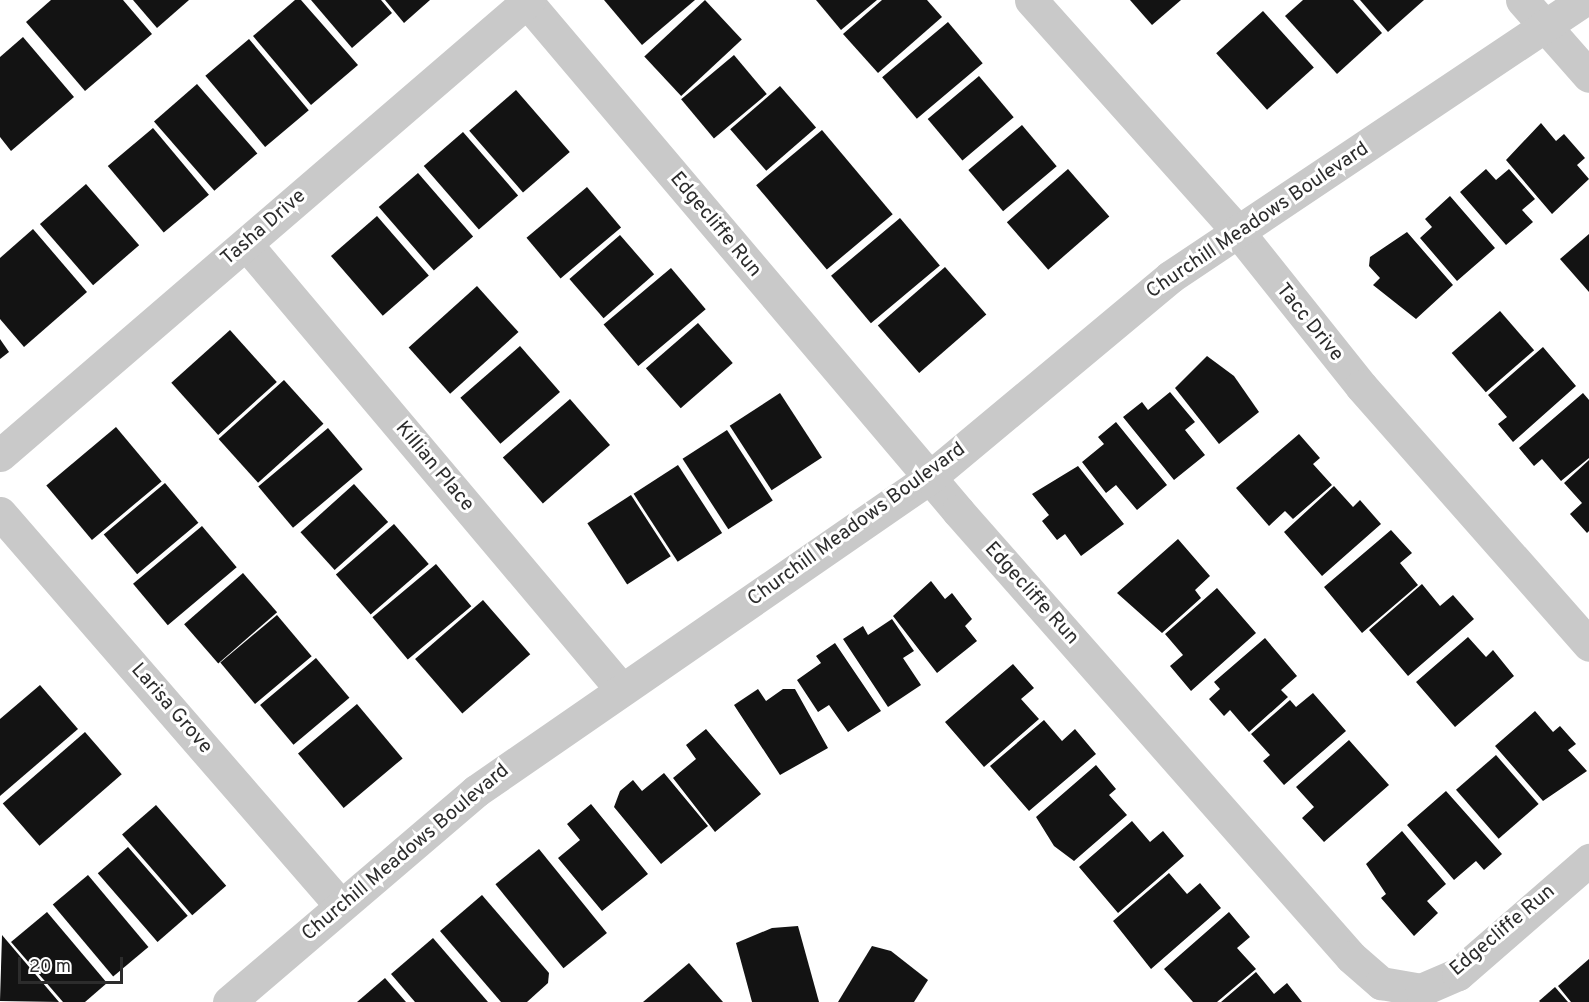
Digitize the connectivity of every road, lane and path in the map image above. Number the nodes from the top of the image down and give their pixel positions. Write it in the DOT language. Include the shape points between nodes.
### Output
graph roads {
  1 [pos="1031,0"];
  2 [pos="1522,0"];
  3 [pos="1583,0"];
  4 [pos="528,1"];
  5 [pos="1545,26"];
  6 [pos="1589,76"];
  7 [pos="1239,233"];
  8 [pos="246,244"];
  9 [pos="0,455"];
  10 [pos="929,478"];
  11 [pos="0,513"];
  12 [pos="1589,645"];
  13 [pos="622,690"];
  14 [pos="1589,860"];
  15 [pos="341,906"];
  16 [pos="229,1002"];
  1 -- 7 [label="street, Tacc Drive"];
  2 -- 5 [label="street"];
  3 -- 5 [label="street, Churchill Meadows Boulevard"];
  4 -- 8 [label="street, Tasha Drive"];
  4 -- 10 [label="street, Edgecliffe Run"];
  5 -- 6 [label="street"];
  5 -- 7 [label="street, Churchill Meadows Boulevard"];
  7 -- 10 [label="street, Churchill Meadows Boulevard" via="1170,277"];
  7 -- 12 [label="street, Tacc Drive" via="1361,386"];
  8 -- 9 [label="street, Tasha Drive"];
  8 -- 13 [label="street, Killian Place"];
  10 -- 13 [label="street, Churchill Meadows Boulevard"];
  10 -- 14 [label="street, Edgecliffe Run" via="1343,948 1381,982 1421,990 1458,974"];
  11 -- 15 [label="street, Larisa Grove"];
  13 -- 15 [label="street, Churchill Meadows Boulevard" via="476,790"];
  15 -- 16 [label="street, Churchill Meadows Boulevard"];
}
